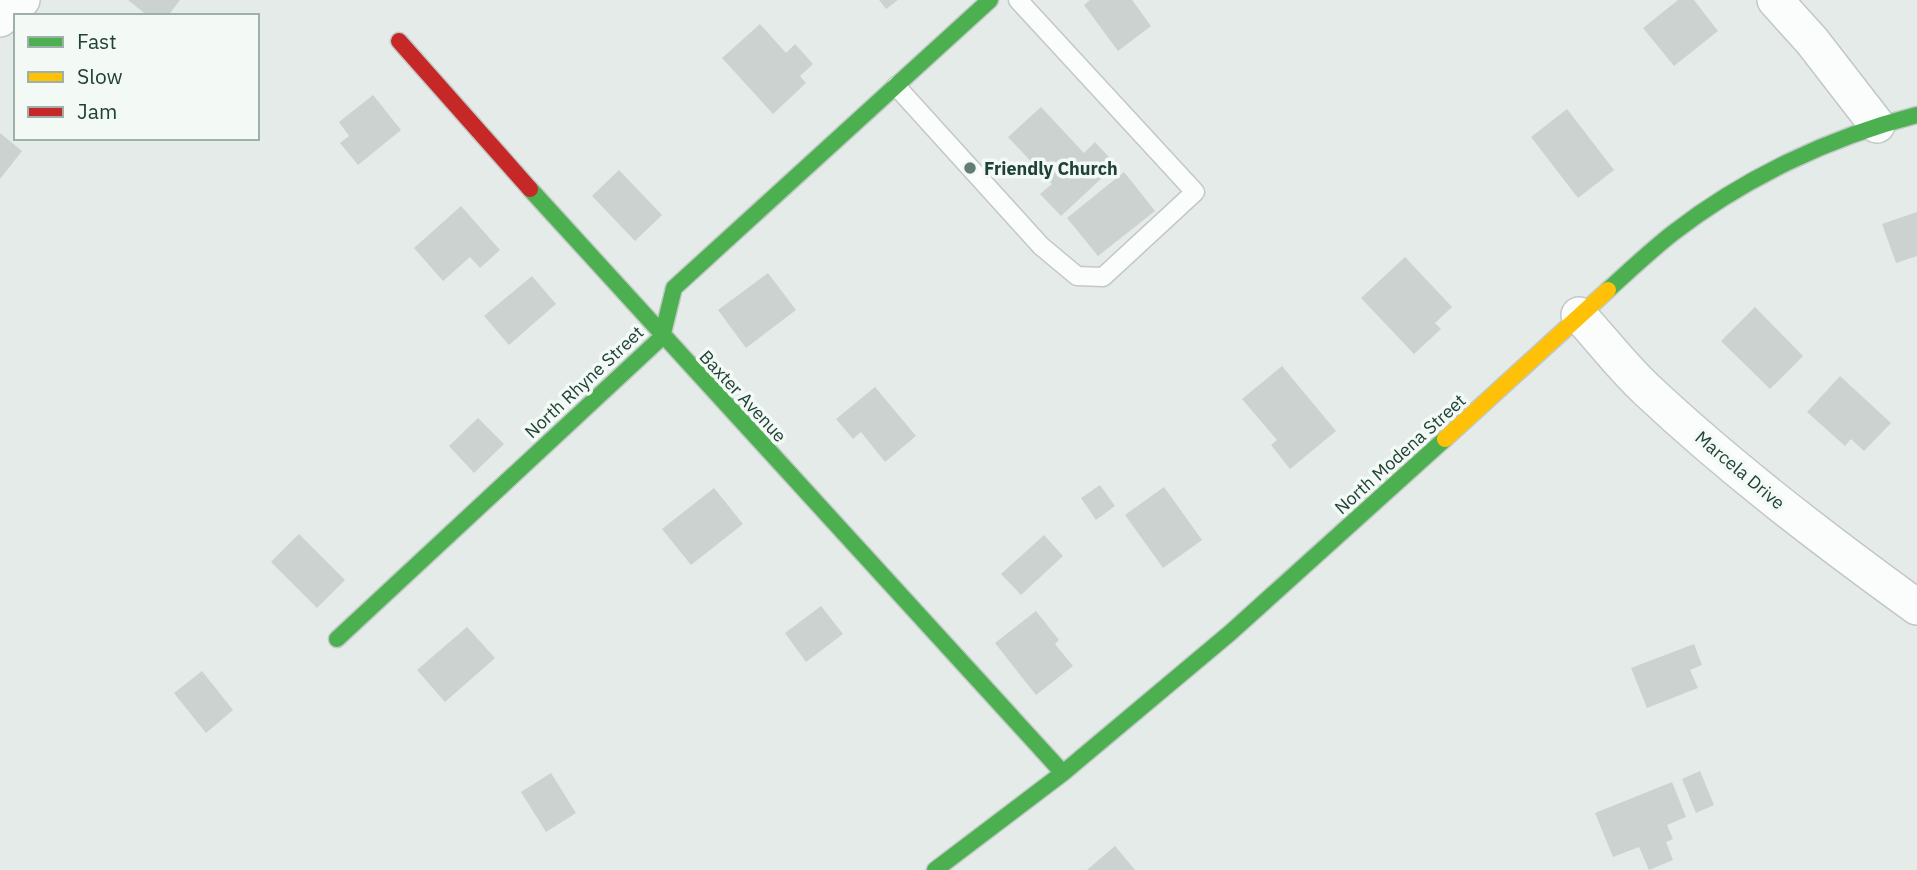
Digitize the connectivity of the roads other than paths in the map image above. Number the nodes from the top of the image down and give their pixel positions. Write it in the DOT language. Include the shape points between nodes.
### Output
graph roads {
  1 [pos="22,0"];
  2 [pos="990,0"];
  3 [pos="1018,0"];
  4 [pos="1775,0"];
  5 [pos="0,19"];
  6 [pos="399,41"];
  7 [pos="896,86"];
  8 [pos="1917,115"];
  9 [pos="1877,125"];
  10 [pos="1580,315"];
  11 [pos="662,337"];
  12 [pos="1917,607"];
  13 [pos="337,639"];
  14 [pos="1063,774"];
  15 [pos="934,870"];
  1 -- 5 [label="street"];
  2 -- 7 [label="street, North Rhyne Street"];
  3 -- 7 [label="lane" via="1195,192 1103,277 1077,276 1041,246"];
  4 -- 9 [label="street"];
  6 -- 11 [label="street, Baxter Avenue"];
  7 -- 11 [label="street, North Rhyne Street" via="674,288"];
  8 -- 9 [label="street, North Modena Street"];
  9 -- 10 [label="street, North Modena Street" via="1812,150 1742,187 1674,233"];
  10 -- 12 [label="street, Marcela Drive" via="1646,389 1755,484"];
  10 -- 14 [label="street, North Modena Street" via="1230,633"];
  11 -- 13 [label="street, North Rhyne Street"];
  11 -- 14 [label="street, Baxter Avenue"];
  14 -- 15 [label="street, North Modena Street"];
}
